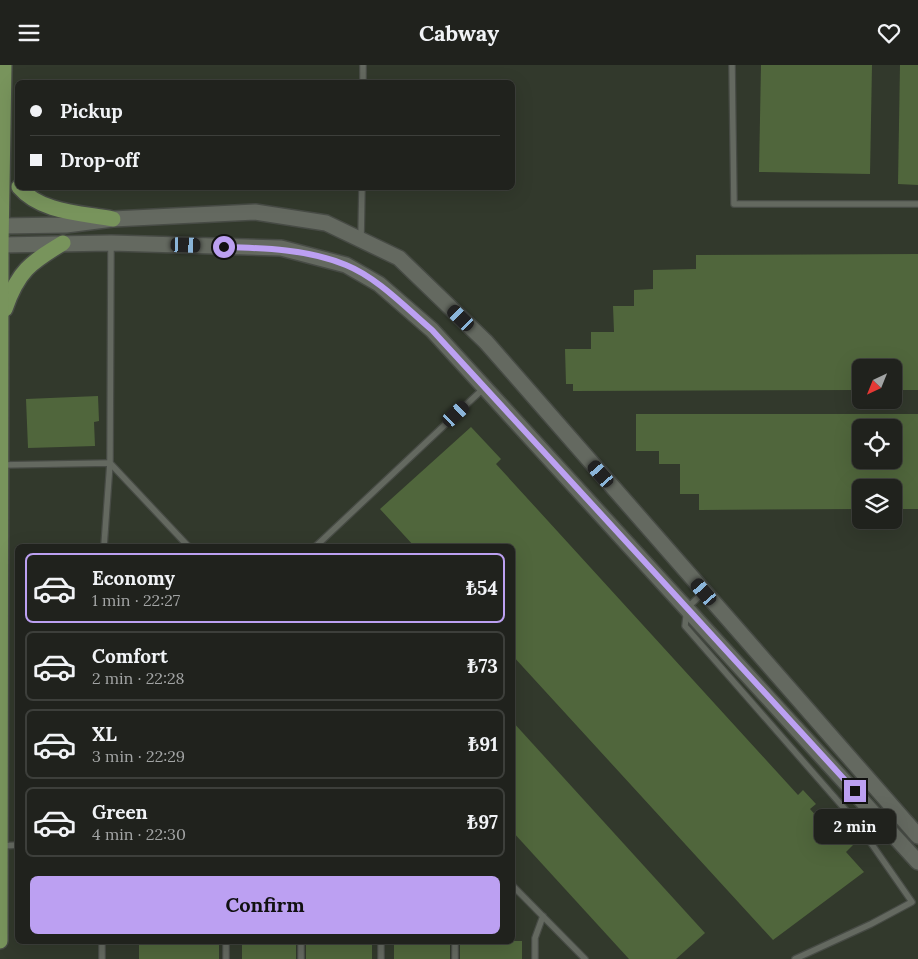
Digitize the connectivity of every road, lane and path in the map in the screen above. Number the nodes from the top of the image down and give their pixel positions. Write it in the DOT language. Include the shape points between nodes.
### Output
graph roads {
  1 [pos="4,65"];
  2 [pos="363,65"];
  3 [pos="732,65"];
  4 [pos="362,80"];
  5 [pos="3,170"];
  6 [pos="15,184"];
  7 [pos="21,190"];
  8 [pos="362,190"];
  9 [pos="918,204"];
  10 [pos="113,219"];
  11 [pos="1,226"];
  12 [pos="361,240"];
  13 [pos="63,243"];
  14 [pos="111,243"];
  15 [pos="1,245"];
  16 [pos="1,322"];
  17 [pos="484,388"];
  18 [pos="110,463"];
  19 [pos="0,465"];
  20 [pos="104,544"];
  21 [pos="186,544"];
  22 [pos="318,544"];
  23 [pos="704,592"];
  24 [pos="687,608"];
  25 [pos="918,837"];
  26 [pos="1,845"];
  27 [pos="15,845"];
  28 [pos="918,862"];
  29 [pos="515,888"];
  30 [pos="912,902"];
  31 [pos="918,908"];
  32 [pos="543,916"];
  33 [pos="0,941"];
  34 [pos="102,944"];
  35 [pos="226,944"];
  36 [pos="301,944"];
  37 [pos="382,944"];
  38 [pos="455,944"];
  39 [pos="102,959"];
  40 [pos="226,959"];
  41 [pos="301,959"];
  42 [pos="381,959"];
  43 [pos="455,959"];
  44 [pos="534,959"];
  45 [pos="584,959"];
  46 [pos="795,959"];
  1 -- 5 [label="main road"];
  2 -- 4 [label="lane"];
  3 -- 9 [label="lane" via="734,204"];
  5 -- 6 [label="main road"];
  5 -- 11 [label="main road"];
  7 -- 10 [label="main road" via="27,197 50,208"];
  8 -- 12 [label="lane"];
  10 -- 11 [label="main road" via="66,225"];
  10 -- 12 [label="main road" via="255,212 326,223"];
  11 -- 15 [label="main road"];
  12 -- 23 [label="main road" via="399,258 486,342"];
  13 -- 14 [label="main road"];
  13 -- 15 [label="main road"];
  13 -- 16 [label="main road" via="26,268 13,285"];
  14 -- 17 [label="main road" via="281,248 346,265 378,284 432,330"];
  14 -- 18 [label="lane"];
  15 -- 16 [label="main road"];
  16 -- 19 [label="main road"];
  17 -- 22 [label="lane"];
  17 -- 24 [label="main road"];
  18 -- 19 [label="lane"];
  18 -- 20 [label="lane"];
  18 -- 21 [label="lane"];
  19 -- 26 [label="main road"];
  23 -- 24 [label="lane"];
  23 -- 25 [label="main road"];
  24 -- 28 [label="main road"];
  24 -- 30 [label="lane" via="684,626 857,823"];
  26 -- 27 [label="lane"];
  26 -- 33 [label="main road"];
  29 -- 32 [label="lane"];
  30 -- 31 [label="lane"];
  30 -- 46 [label="lane"];
  32 -- 44 [label="lane" via="535,939"];
  32 -- 45 [label="lane"];
  34 -- 39 [label="lane"];
  35 -- 40 [label="lane"];
  36 -- 41 [label="lane"];
  37 -- 42 [label="lane"];
  38 -- 43 [label="lane"];
}
